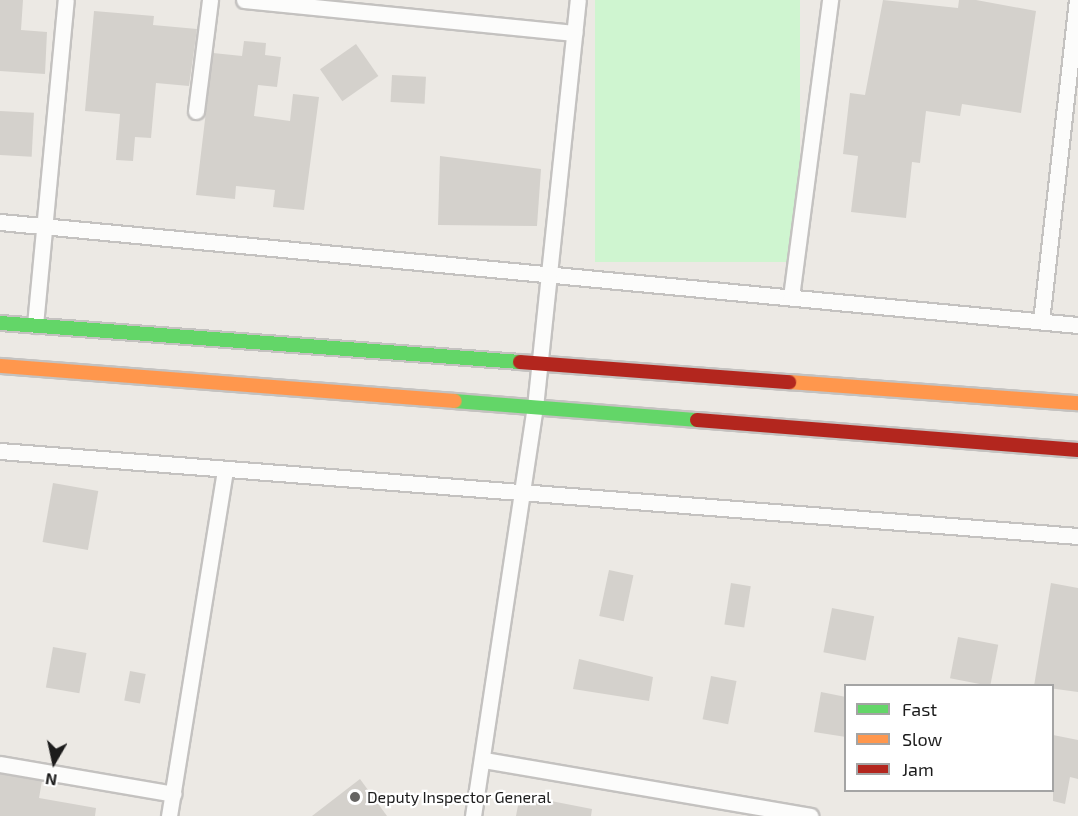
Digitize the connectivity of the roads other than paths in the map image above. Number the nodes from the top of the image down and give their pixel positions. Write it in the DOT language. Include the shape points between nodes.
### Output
graph roads {
  1 [pos="66,0"];
  2 [pos="210,0"];
  3 [pos="244,0"];
  4 [pos="578,0"];
  5 [pos="830,0"];
  6 [pos="1077,0"];
  7 [pos="574,33"];
  8 [pos="1072,78"];
  9 [pos="196,111"];
  10 [pos="0,222"];
  11 [pos="45,226"];
  12 [pos="546,274"];
  13 [pos="791,297"];
  14 [pos="1041,321"];
  15 [pos="0,323"];
  16 [pos="36,325"];
  17 [pos="1078,325"];
  18 [pos="538,360"];
  19 [pos="0,366"];
  20 [pos="1078,403"];
  21 [pos="535,408"];
  22 [pos="1078,450"];
  23 [pos="0,451"];
  24 [pos="225,469"];
  25 [pos="524,492"];
  26 [pos="1078,536"];
  27 [pos="483,760"];
  28 [pos="0,764"];
  29 [pos="173,794"];
  30 [pos="169,816"];
  31 [pos="473,816"];
  32 [pos="810,816"];
  1 -- 11 [label="street"];
  2 -- 9 [label="street"];
  3 -- 7 [label="street"];
  4 -- 7 [label="street"];
  5 -- 13 [label="street"];
  6 -- 8 [label="street"];
  7 -- 12 [label="street"];
  8 -- 14 [label="street"];
  10 -- 11 [label="street"];
  11 -- 12 [label="street"];
  11 -- 16 [label="street"];
  12 -- 13 [label="street"];
  12 -- 18 [label="street"];
  13 -- 14 [label="street"];
  14 -- 17 [label="street"];
  15 -- 16 [label="main road"];
  16 -- 18 [label="main road"];
  18 -- 20 [label="main road"];
  18 -- 21 [label="street"];
  19 -- 21 [label="main road"];
  21 -- 22 [label="main road"];
  21 -- 25 [label="street"];
  23 -- 24 [label="street"];
  24 -- 25 [label="street"];
  24 -- 29 [label="street"];
  25 -- 26 [label="street"];
  25 -- 27 [label="street"];
  27 -- 31 [label="street"];
  27 -- 32 [label="street"];
  28 -- 29 [label="street"];
  29 -- 30 [label="street"];
}
